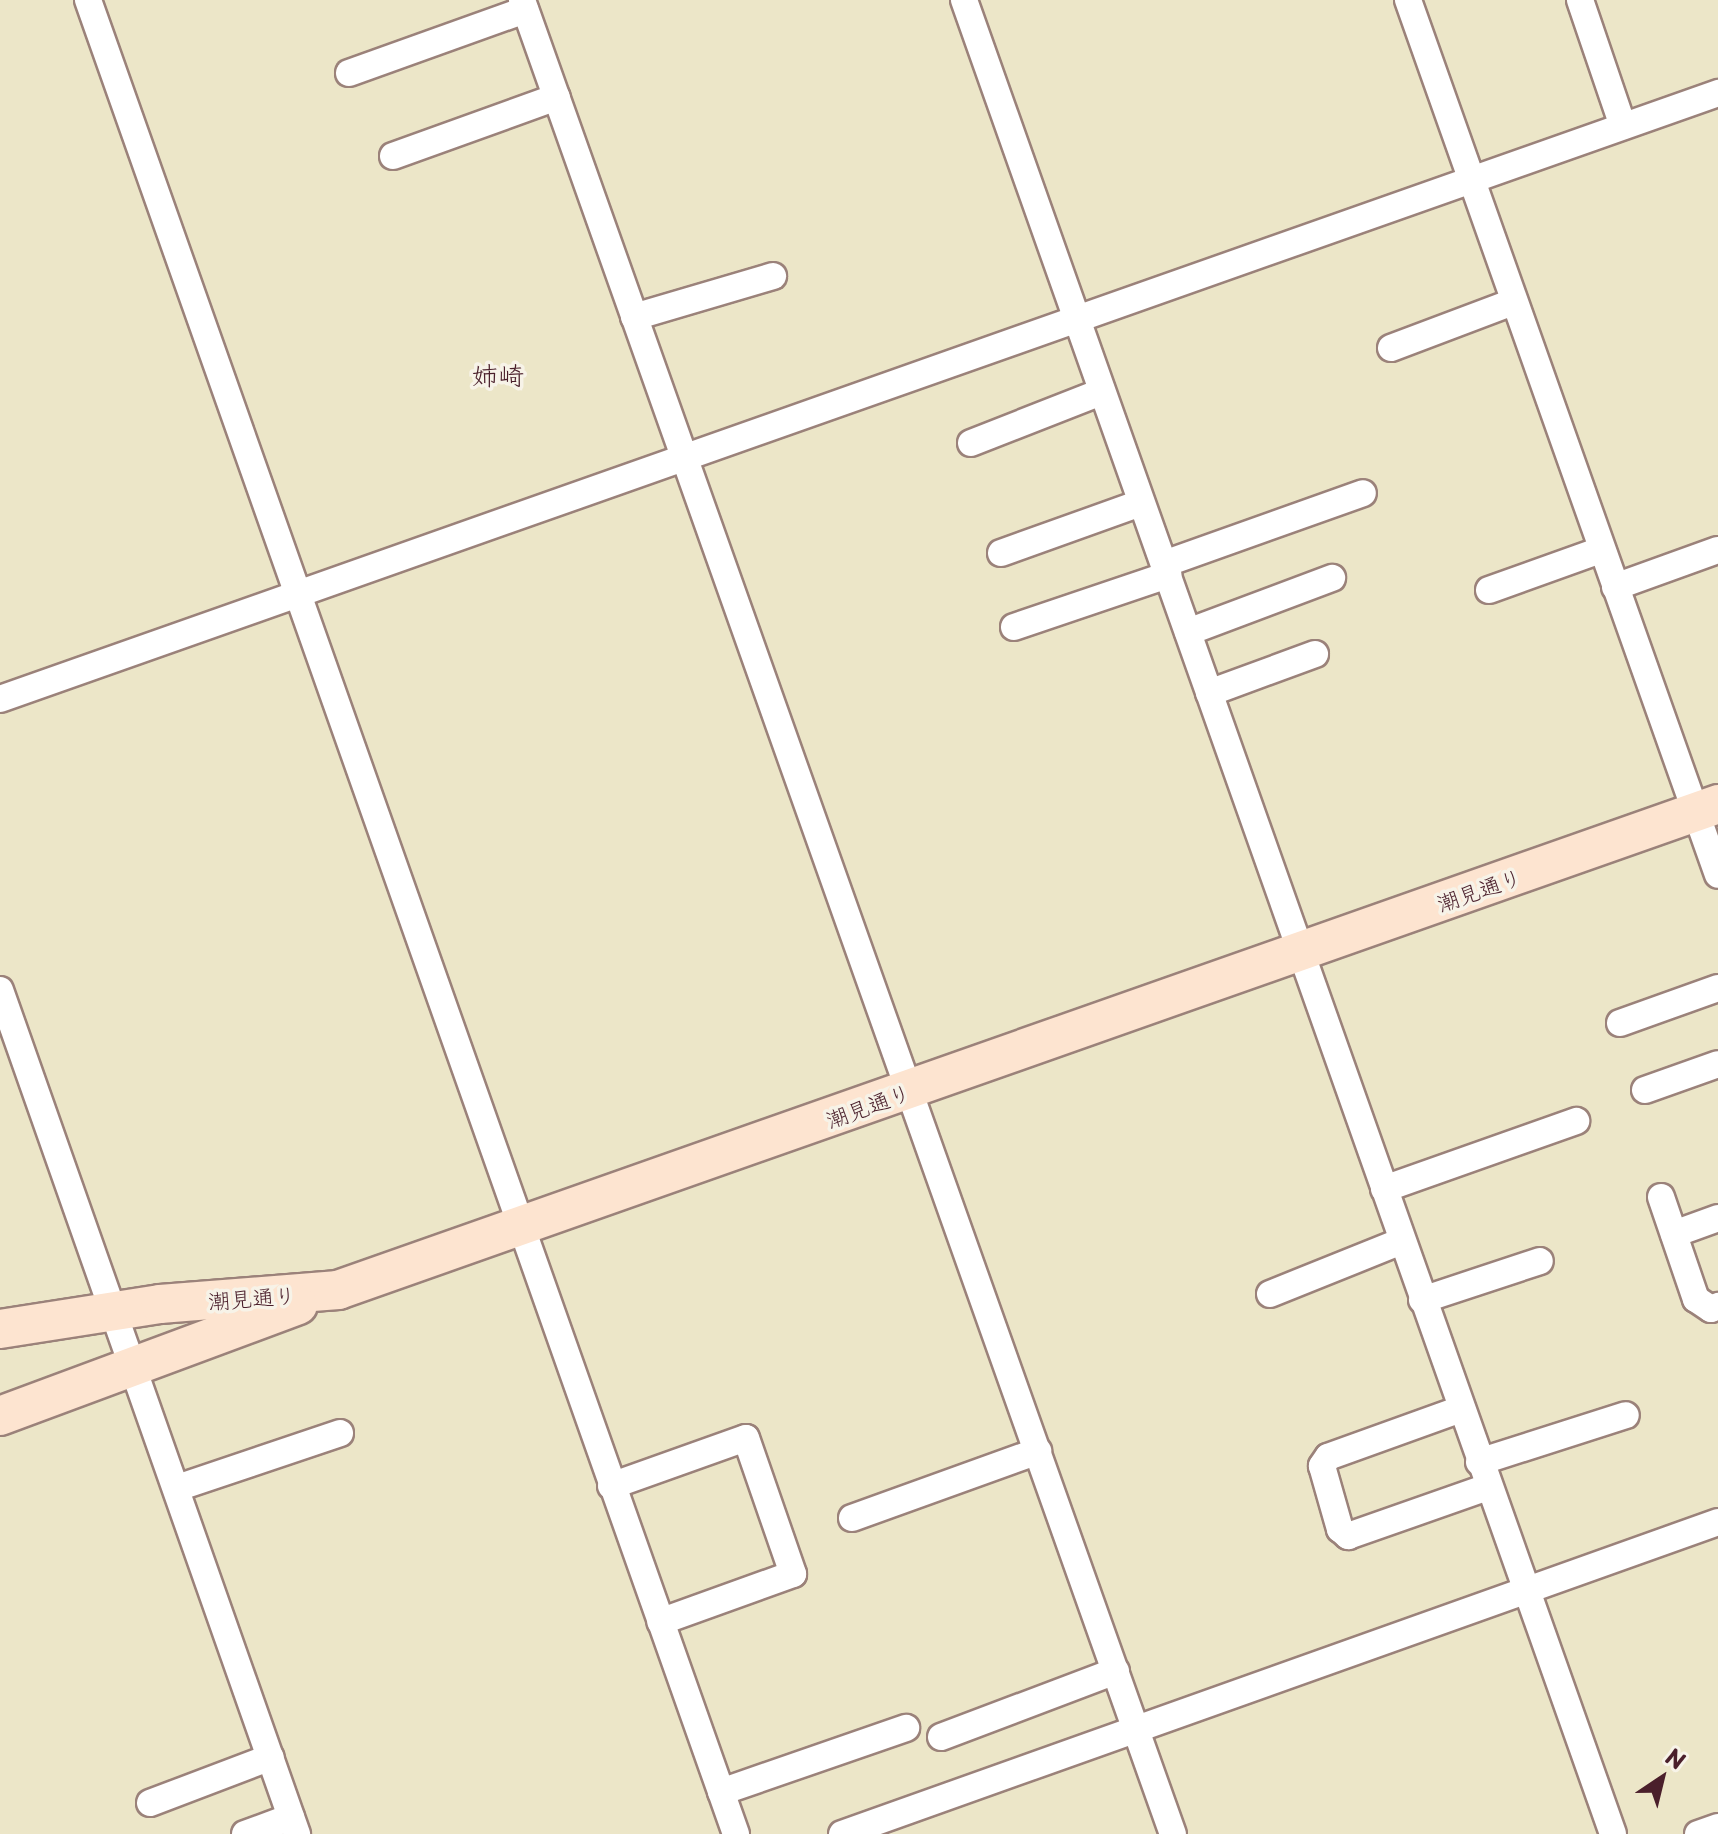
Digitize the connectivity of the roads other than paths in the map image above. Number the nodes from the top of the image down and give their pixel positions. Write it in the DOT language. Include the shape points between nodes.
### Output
graph roads {
  1 [pos="88,0"];
  2 [pos="964,0"];
  3 [pos="1408,0"];
  4 [pos="1580,0"];
  5 [pos="524,5"];
  6 [pos="349,73"];
  7 [pos="1718,93"];
  8 [pos="557,97"];
  9 [pos="1623,126"];
  10 [pos="393,156"];
  11 [pos="1471,180"];
  12 [pos="773,276"];
  13 [pos="1513,302"];
  14 [pos="634,317"];
  15 [pos="1075,321"];
  16 [pos="1391,348"];
  17 [pos="1101,392"];
  18 [pos="971,443"];
  19 [pos="685,460"];
  20 [pos="1363,493"];
  21 [pos="1141,503"];
  22 [pos="1601,550"];
  23 [pos="1718,550"];
  24 [pos="1001,553"];
  25 [pos="1166,570"];
  26 [pos="1332,578"];
  27 [pos="1615,587"];
  28 [pos="1489,590"];
  29 [pos="298,595"];
  30 [pos="1014,627"];
  31 [pos="1188,632"];
  32 [pos="1315,654"];
  33 [pos="1209,693"];
  34 [pos="0,699"];
  35 [pos="1707,808"];
  36 [pos="1718,875"];
  37 [pos="1300,952"];
  38 [pos="1718,988"];
  39 [pos="0,990"];
  40 [pos="1620,1023"];
  41 [pos="1718,1064"];
  42 [pos="909,1090"];
  43 [pos="1645,1090"];
  44 [pos="1576,1121"];
  45 [pos="1384,1189"];
  46 [pos="1661,1197"];
  47 [pos="1718,1218"];
  48 [pos="521,1230"];
  49 [pos="1674,1234"];
  50 [pos="1402,1241"];
  51 [pos="1540,1261"];
  52 [pos="338,1290"];
  53 [pos="1270,1294"];
  54 [pos="1422,1300"];
  55 [pos="1718,1306"];
  56 [pos="116,1311"];
  57 [pos="0,1329"];
  58 [pos="135,1368"];
  59 [pos="1461,1409"];
  60 [pos="1626,1415"];
  61 [pos="0,1416"];
  62 [pos="340,1433"];
  63 [pos="1038,1451"];
  64 [pos="1479,1462"];
  65 [pos="611,1486"];
  66 [pos="1488,1487"];
  67 [pos="177,1488"];
  68 [pos="852,1518"];
  69 [pos="1718,1522"];
  70 [pos="1524,1589"];
  71 [pos="660,1622"];
  72 [pos="1116,1671"];
  73 [pos="906,1728"];
  74 [pos="1136,1728"];
  75 [pos="941,1737"];
  76 [pos="271,1757"];
  77 [pos="721,1792"];
  78 [pos="150,1803"];
  79 [pos="294,1826"];
  80 [pos="1718,1827"];
  81 [pos="245,1834"];
  82 [pos="736,1834"];
  83 [pos="842,1834"];
  84 [pos="1173,1834"];
  85 [pos="1613,1834"];
  86 [pos="1698,1834"];
  1 -- 29 [label="street"];
  2 -- 15 [label="street"];
  3 -- 11 [label="street"];
  4 -- 9 [label="street"];
  5 -- 6 [label="street"];
  5 -- 8 [label="street"];
  7 -- 9 [label="street"];
  8 -- 10 [label="street"];
  8 -- 14 [label="street"];
  9 -- 11 [label="street"];
  11 -- 13 [label="street"];
  11 -- 15 [label="street"];
  12 -- 14 [label="street"];
  13 -- 16 [label="street"];
  13 -- 22 [label="street"];
  14 -- 19 [label="street"];
  15 -- 17 [label="street"];
  15 -- 19 [label="street"];
  17 -- 18 [label="street"];
  17 -- 21 [label="street"];
  19 -- 29 [label="street"];
  19 -- 42 [label="street"];
  20 -- 25 [label="street"];
  21 -- 24 [label="street"];
  21 -- 25 [label="street"];
  22 -- 27 [label="street"];
  22 -- 28 [label="street"];
  23 -- 27 [label="street"];
  25 -- 30 [label="street"];
  25 -- 31 [label="street"];
  26 -- 31 [label="street"];
  27 -- 35 [label="street"];
  29 -- 34 [label="street"];
  29 -- 48 [label="street"];
  31 -- 33 [label="street"];
  32 -- 33 [label="street"];
  33 -- 37 [label="street"];
  35 -- 36 [label="street"];
  35 -- 37 [label="street, 潮見通り"];
  37 -- 42 [label="street, 潮見通り"];
  37 -- 45 [label="street"];
  38 -- 40 [label="street"];
  39 -- 56 [label="street"];
  41 -- 43 [label="street"];
  42 -- 48 [label="street, 潮見通り"];
  42 -- 63 [label="street"];
  44 -- 45 [label="street"];
  45 -- 50 [label="street"];
  46 -- 49 [label="street"];
  47 -- 49 [label="street"];
  48 -- 52 [label="street, 潮見通り"];
  48 -- 65 [label="street"];
  49 -- 55 [label="street" via="1696,1299 1711,1309"];
  50 -- 53 [label="street"];
  50 -- 54 [label="street"];
  51 -- 54 [label="street"];
  52 -- 56 [label="street, 潮見通り"];
  52 -- 58 [label="street"];
  54 -- 59 [label="street"];
  56 -- 57 [label="street, 潮見通り"];
  56 -- 58 [label="street"];
  58 -- 61 [label="street"];
  58 -- 67 [label="street"];
  59 -- 64 [label="street"];
  59 -- 66 [label="street" via="1328,1457 1322,1466 1340,1529 1348,1536"];
  60 -- 64 [label="street"];
  62 -- 67 [label="street"];
  63 -- 68 [label="street"];
  63 -- 72 [label="street"];
  64 -- 66 [label="street"];
  65 -- 71 [label="street"];
  65 -- 71 [label="street" via="746,1438 793,1574"];
  66 -- 70 [label="street"];
  67 -- 76 [label="street"];
  69 -- 70 [label="street"];
  70 -- 74 [label="street"];
  70 -- 85 [label="street"];
  71 -- 77 [label="street"];
  72 -- 74 [label="street"];
  72 -- 75 [label="street"];
  73 -- 77 [label="street"];
  74 -- 83 [label="street"];
  74 -- 84 [label="street"];
  76 -- 78 [label="street"];
  76 -- 79 [label="street"];
  77 -- 82 [label="street"];
  79 -- 81 [label="street"];
  80 -- 86 [label="street"];
}
